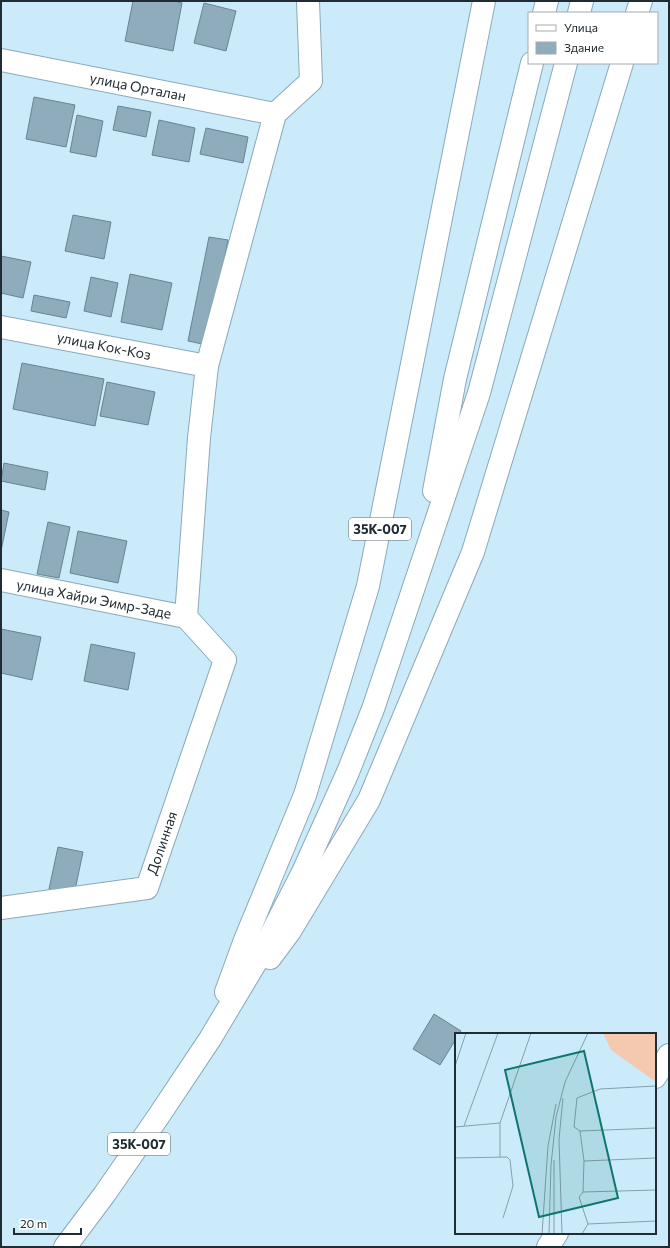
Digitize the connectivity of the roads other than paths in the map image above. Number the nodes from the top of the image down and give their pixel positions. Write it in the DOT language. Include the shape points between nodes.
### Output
graph roads {
  1 [pos="308,1"];
  2 [pos="484,1"];
  3 [pos="547,1"];
  4 [pos="582,1"];
  5 [pos="641,1"];
  6 [pos="544,12"];
  7 [pos="579,12"];
  8 [pos="637,12"];
  9 [pos="1,60"];
  10 [pos="532,64"];
  11 [pos="566,64"];
  12 [pos="622,64"];
  13 [pos="275,114"];
  14 [pos="1,327"];
  15 [pos="207,366"];
  16 [pos="419,569"];
  17 [pos="1,580"];
  18 [pos="186,617"];
  19 [pos="1,908"];
  20 [pos="210,1039"];
  21 [pos="669,1055"];
  22 [pos="656,1075"];
  23 [pos="556,1234"];
  24 [pos="64,1247"];
  25 [pos="548,1247"];
  1 -- 13 [label="main road" via="311,81"];
  2 -- 20 [label="main road, 35К-007" via="368,586 305,794 245,940"];
  3 -- 6 [label="main road"];
  4 -- 7 [label="main road"];
  5 -- 8 [label="main road"];
  9 -- 13 [label="main road, улица Орталан"];
  10 -- 16 [label="main road, 35К-007" via="455,379"];
  11 -- 16 [label="main road, 35К-007" via="479,393"];
  12 -- 20 [label="main road, 35К-007" via="476,545 453,602 369,800 290,932"];
  13 -- 15 [label="main road"];
  14 -- 15 [label="main road, улица Кок-Коз"];
  15 -- 18 [label="main road"];
  16 -- 20 [label="main road, 35К-007" via="348,772 303,872 262,952"];
  17 -- 18 [label="main road, улица Хайри Эимр-Заде"];
  18 -- 19 [label="main road, Долинная" via="225,660 147,888"];
  20 -- 24 [label="main road, 35К-007" via="104,1195"];
  21 -- 22 [label="main road"];
  23 -- 25 [label="main road"];
}
